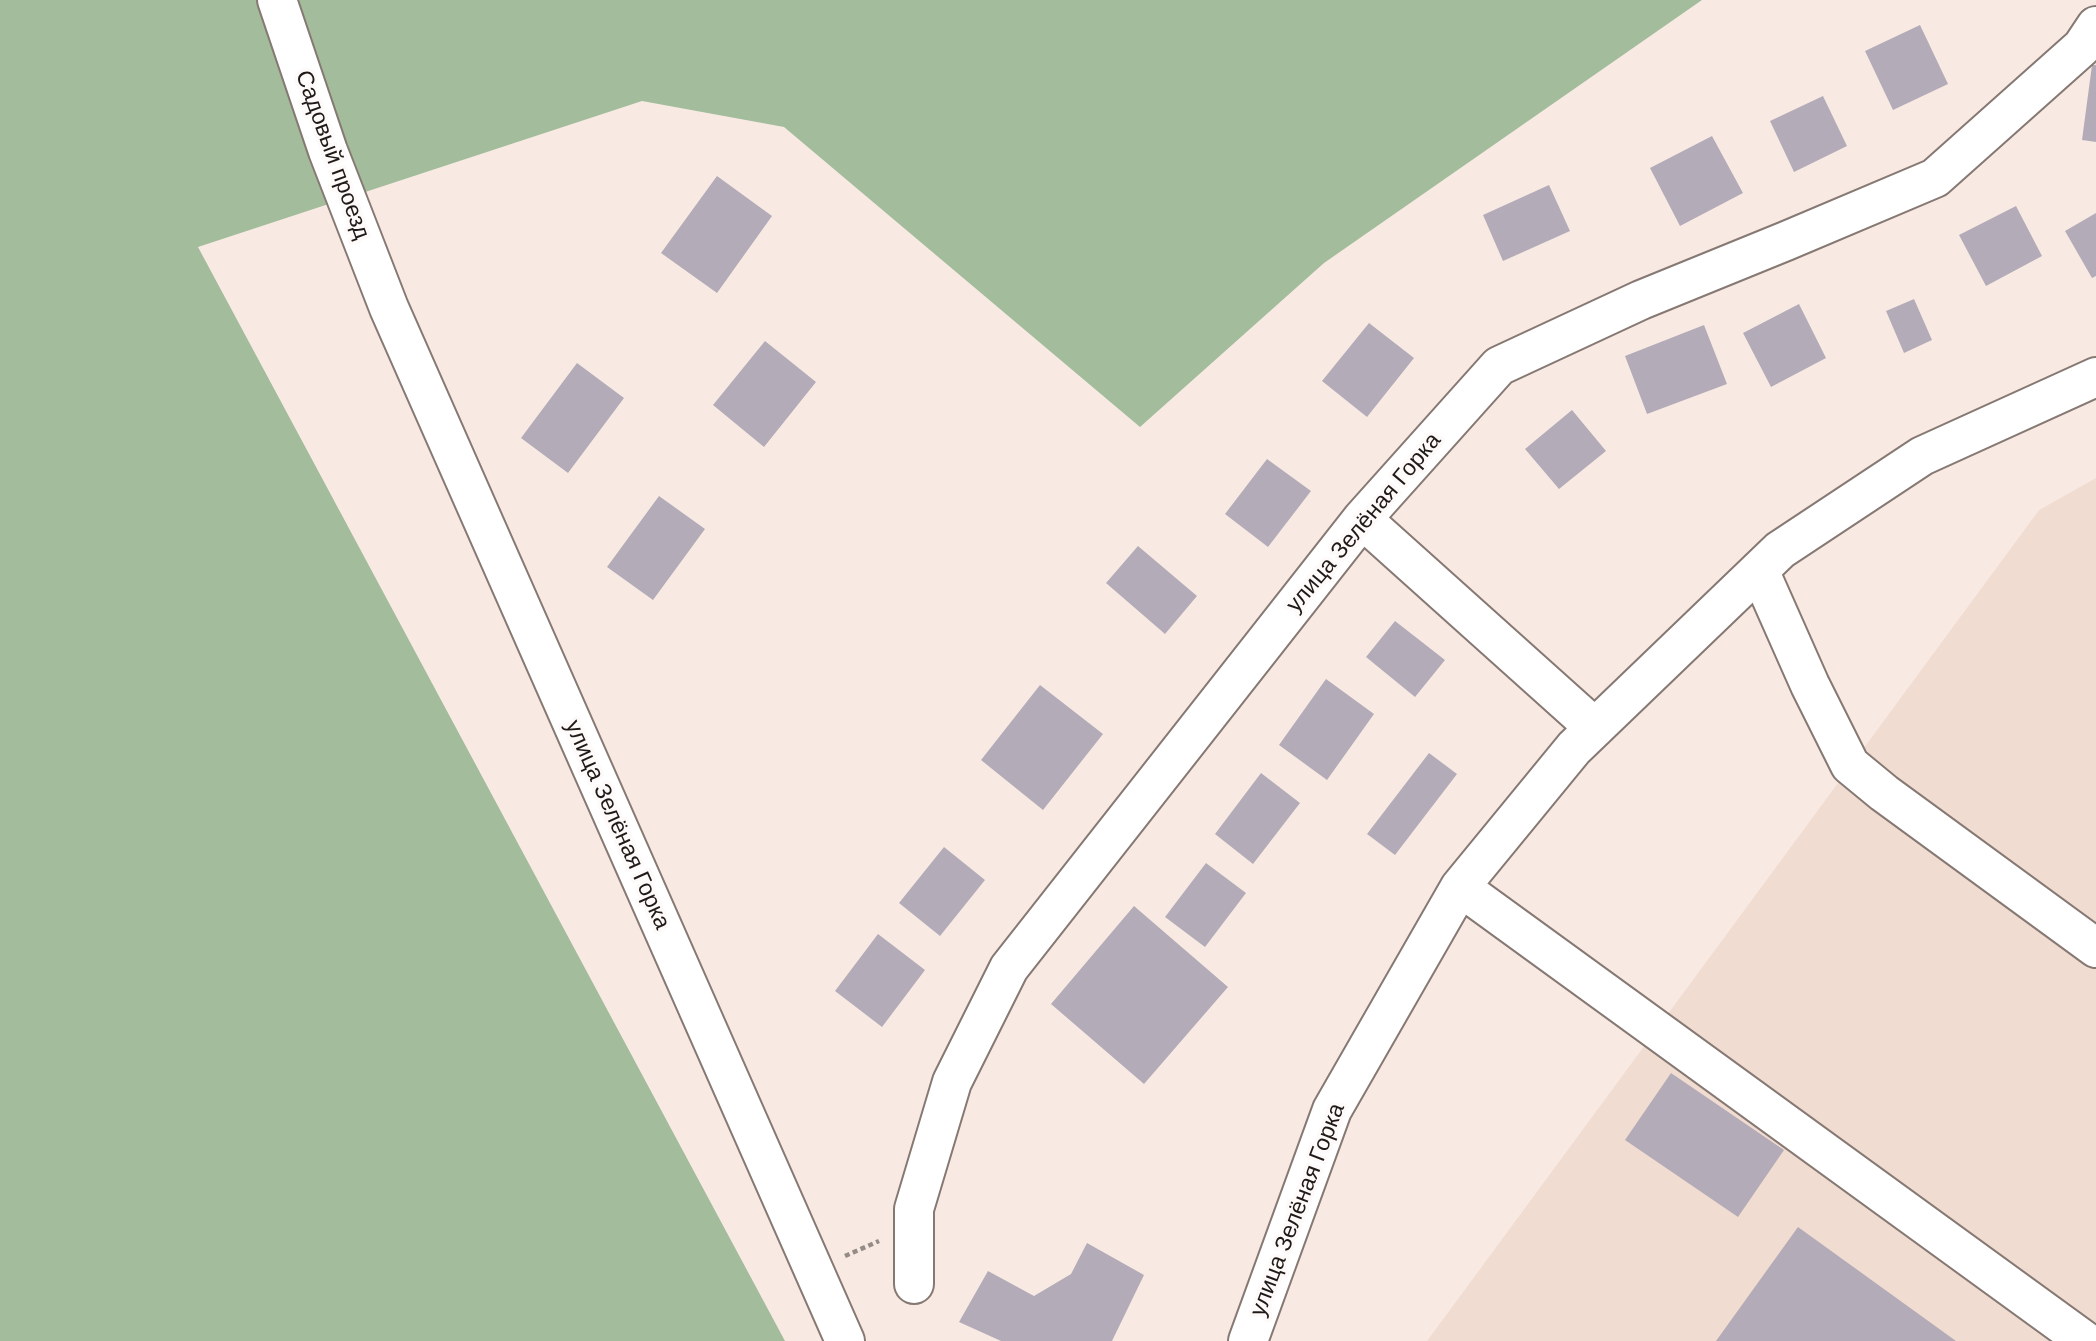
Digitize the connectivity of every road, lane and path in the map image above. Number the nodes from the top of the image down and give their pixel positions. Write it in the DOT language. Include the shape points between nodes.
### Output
graph roads {
  1 [pos="277,0"];
  2 [pos="2096,26"];
  3 [pos="389,308"];
  4 [pos="2096,377"];
  5 [pos="1362,519"];
  6 [pos="1759,570"];
  7 [pos="1595,728"];
  8 [pos="1460,887"];
  9 [pos="2096,948"];
  10 [pos="914,1233"];
  11 [pos="815,1274"];
  12 [pos="914,1284"];
  13 [pos="845,1341"];
  14 [pos="1248,1341"];
  15 [pos="2085,1341"];
  1 -- 3 [label="street, Садовый проезд" via="328,151"];
  2 -- 5 [label="street, улица Зелёная Горка" via="2082,47 1935,178 1641,300 1499,366"];
  3 -- 11 [label="street, улица Зелёная Горка"];
  4 -- 6 [label="street, улица Зелёная Горка" via="1922,456 1780,550"];
  5 -- 7 [label="street"];
  5 -- 10 [label="street, улица Зелёная Горка" via="1009,968 952,1082 914,1209"];
  6 -- 7 [label="street, улица Зелёная Горка"];
  6 -- 9 [label="street" via="1850,765"];
  7 -- 8 [label="street, улица Зелёная Горка"];
  8 -- 14 [label="street, улица Зелёная Горка" via="1332,1110"];
  8 -- 15 [label="street"];
  10 -- 11 [label="path" via="864,1247"];
  10 -- 12 [label="street, улица Зелёная Горка"];
  11 -- 13 [label="street, улица Зелёная Горка"];
}
